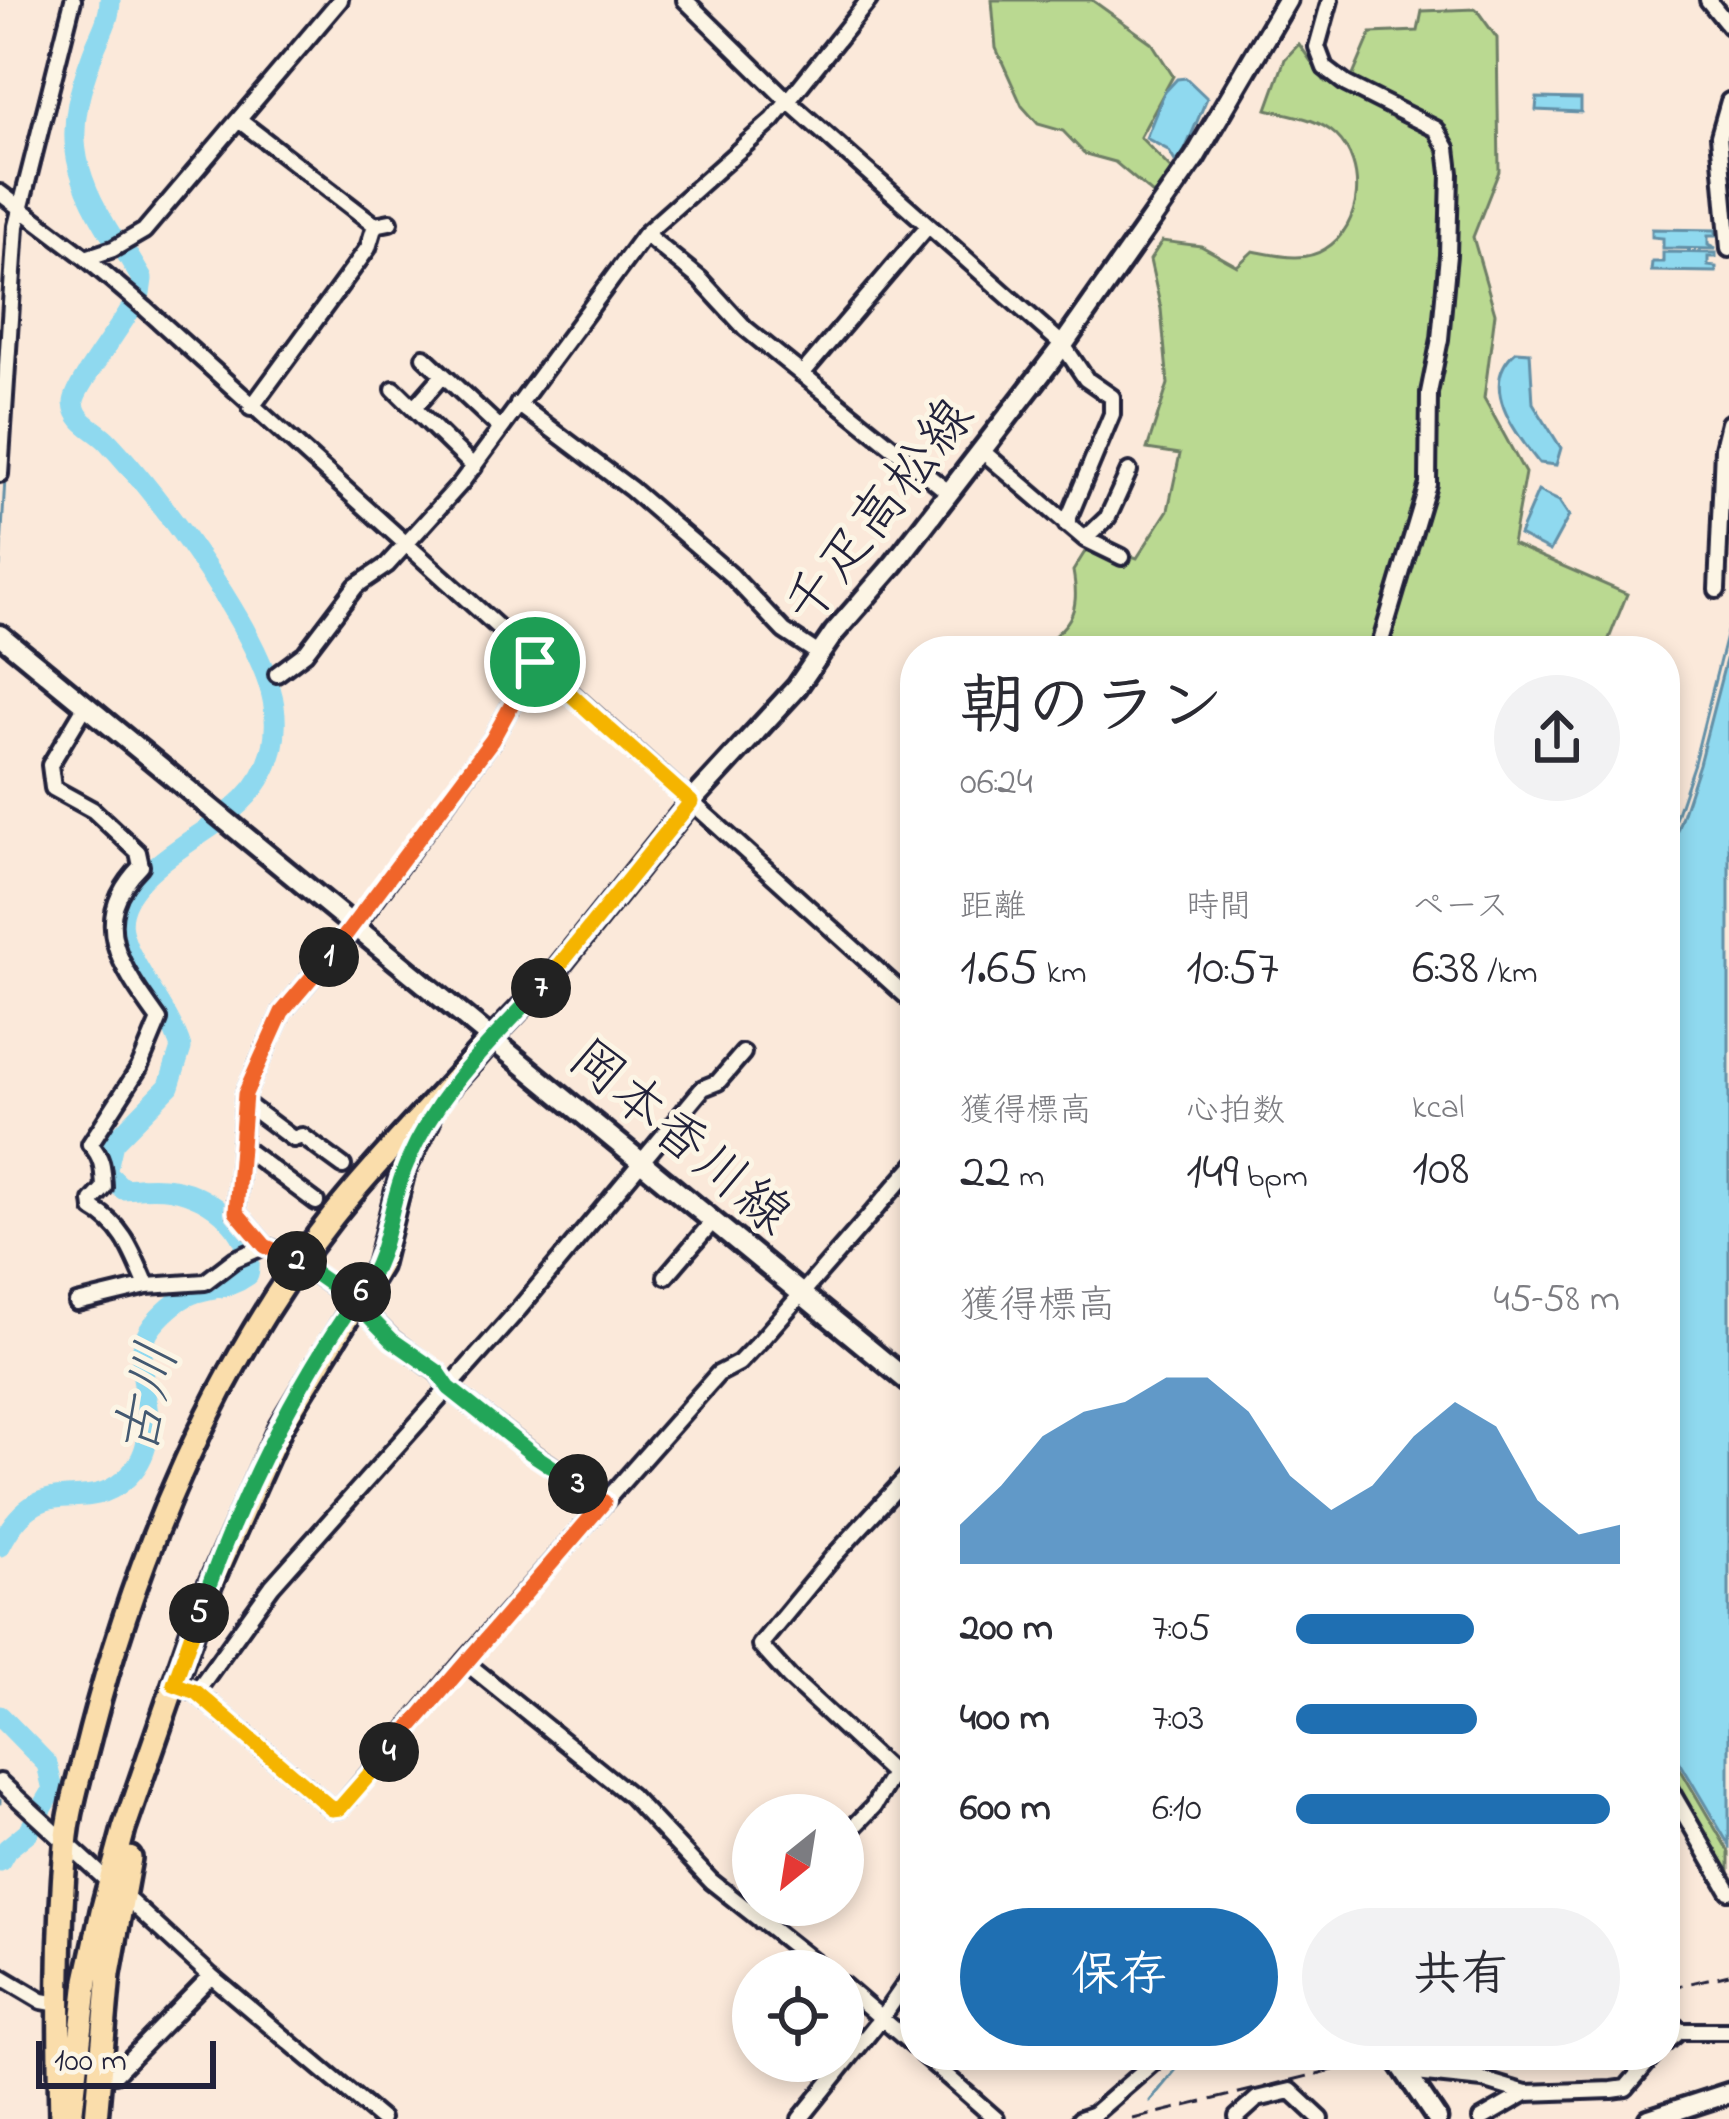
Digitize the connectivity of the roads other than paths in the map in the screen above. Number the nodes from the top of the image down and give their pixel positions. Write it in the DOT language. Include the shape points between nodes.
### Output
graph roads {
  1 [pos="73,0"];
  2 [pos="340,0"];
  3 [pos="685,0"];
  4 [pos="869,0"];
  5 [pos="1287,0"];
  6 [pos="1330,0"];
  7 [pos="1708,0"];
  8 [pos="1729,26"];
  9 [pos="1729,100"];
  10 [pos="788,101"];
  11 [pos="240,121"];
  12 [pos="0,194"];
  13 [pos="20,208"];
  14 [pos="928,226"];
  15 [pos="645,234"];
  16 [pos="1729,249"];
  17 [pos="86,258"];
  18 [pos="1063,345"];
  19 [pos="424,357"];
  20 [pos="802,374"];
  21 [pos="443,375"];
  22 [pos="394,389"];
  23 [pos="518,404"];
  24 [pos="251,408"];
  25 [pos="414,408"];
  26 [pos="1729,423"];
  27 [pos="501,430"];
  28 [pos="982,450"];
  29 [pos="474,467"];
  30 [pos="1130,471"];
  31 [pos="0,474"];
  32 [pos="949,492"];
  33 [pos="1066,524"];
  34 [pos="1084,539"];
  35 [pos="405,544"];
  36 [pos="1122,557"];
  37 [pos="1717,590"];
  38 [pos="0,635"];
  39 [pos="1382,636"];
  40 [pos="819,654"];
  41 [pos="535,662"];
  42 [pos="277,674"];
  43 [pos="86,706"];
  44 [pos="691,802"];
  45 [pos="355,927"];
  46 [pos="900,990"];
  47 [pos="490,1039"];
  48 [pos="743,1052"];
  49 [pos="439,1099"];
  50 [pos="245,1103"];
  51 [pos="241,1145"];
  52 [pos="643,1161"];
  53 [pos="343,1166"];
  54 [pos="900,1181"];
  55 [pos="316,1202"];
  56 [pos="714,1220"];
  57 [pos="255,1250"];
  58 [pos="300,1263"];
  59 [pos="666,1276"];
  60 [pos="147,1286"];
  61 [pos="801,1292"];
  62 [pos="354,1301"];
  63 [pos="77,1303"];
  64 [pos="900,1375"];
  65 [pos="449,1388"];
  66 [pos="900,1484"];
  67 [pos="604,1502"];
  68 [pos="464,1661"];
  69 [pos="185,1688"];
  70 [pos="894,1772"];
  71 [pos="900,1778"];
  72 [pos="1,1787"];
  73 [pos="1680,1807"];
  74 [pos="864,1816"];
  75 [pos="66,1843"];
  76 [pos="117,1889"];
  77 [pos="1729,1892"];
  78 [pos="732,1898"];
  79 [pos="767,1926"];
  80 [pos="798,1950"];
  81 [pos="0,1976"];
  82 [pos="211,1976"];
  83 [pos="900,1992"];
  84 [pos="864,2001"];
  85 [pos="59,2004"];
  86 [pos="884,2016"];
  87 [pos="58,2031"];
  88 [pos="1680,2031"];
  89 [pos="1729,2031"];
  90 [pos="900,2032"];
  91 [pos="940,2070"];
  92 [pos="1145,2070"];
  93 [pos="1405,2070"];
  94 [pos="1434,2070"];
  95 [pos="1642,2070"];
  96 [pos="99,2074"];
  97 [pos="1729,2092"];
  98 [pos="1526,2093"];
  99 [pos="370,2116"];
  100 [pos="1237,2117"];
  101 [pos="48,2119"];
  102 [pos="61,2119"];
  103 [pos="75,2119"];
  104 [pos="95,2119"];
  105 [pos="800,2119"];
  106 [pos="996,2119"];
  107 [pos="1080,2119"];
  108 [pos="1321,2119"];
  109 [pos="1437,2119"];
  110 [pos="1481,2119"];
  111 [pos="1649,2119"];
  1 -- 13 [label="street"];
  2 -- 11 [label="street"];
  3 -- 10 [label="street"];
  4 -- 10 [label="street"];
  5 -- 18 [label="main road, 千疋高松線" via="1196,157"];
  6 -- 39 [label="street" via="1317,47 1325,68 1436,129 1450,173 1428,484"];
  7 -- 8 [label="street"];
  9 -- 16 [label="street" via="1719,136"];
  10 -- 14 [label="street"];
  10 -- 15 [label="street"];
  11 -- 17 [label="street" via="144,231"];
  11 -- 24 [label="street" via="382,224"];
  12 -- 13 [label="street"];
  13 -- 17 [label="street"];
  13 -- 31 [label="street"];
  14 -- 18 [label="street"];
  14 -- 20 [label="street"];
  15 -- 20 [label="street"];
  15 -- 23 [label="street"];
  17 -- 24 [label="street"];
  18 -- 28 [label="main road, 千疋高松線"];
  18 -- 33 [label="street" via="1086,379 1112,397"];
  19 -- 21 [label="street"];
  20 -- 32 [label="street"];
  21 -- 25 [label="street"];
  21 -- 27 [label="street"];
  22 -- 25 [label="street"];
  23 -- 27 [label="street"];
  23 -- 40 [label="street" via="632,489"];
  24 -- 35 [label="street"];
  25 -- 29 [label="street"];
  26 -- 37 [label="street"];
  27 -- 29 [label="street"];
  28 -- 32 [label="main road, 千疋高松線"];
  28 -- 33 [label="street"];
  29 -- 35 [label="street"];
  30 -- 34 [label="street" via="1108,517"];
  32 -- 40 [label="main road, 千疋高松線"];
  33 -- 34 [label="street"];
  34 -- 36 [label="street"];
  35 -- 41 [label="street"];
  35 -- 42 [label="street"];
  38 -- 43 [label="main road, 岡本香川線"];
  40 -- 44 [label="main road, 千疋高松線"];
  41 -- 44 [label="street"];
  41 -- 45 [label="street" via="492,740"];
  43 -- 45 [label="main road, 岡本香川線"];
  43 -- 60 [label="street" via="49,777 59,794 93,810 138,852 141,866 113,902 111,928 159,1020 90,1144 101,1156 104,1188 92,1201 128,1240"];
  44 -- 46 [label="street"];
  44 -- 47 [label="main road, 千疋高松線" via="553,974"];
  45 -- 47 [label="main road, 岡本香川線"];
  45 -- 50 [label="street" via="282,1012"];
  47 -- 49 [label="main road"];
  47 -- 52 [label="main road, 岡本香川線"];
  48 -- 52 [label="street"];
  49 -- 58 [label="main road" via="374,1166"];
  49 -- 62 [label="main road" via="404,1170 379,1267"];
  50 -- 51 [label="street"];
  50 -- 53 [label="street"];
  51 -- 55 [label="street"];
  51 -- 57 [label="street" via="236,1212"];
  52 -- 56 [label="main road, 岡本香川線"];
  52 -- 65 [label="street"];
  54 -- 61 [label="street"];
  56 -- 59 [label="street"];
  56 -- 61 [label="main road, 岡本香川線"];
  57 -- 58 [label="street"];
  57 -- 60 [label="street" via="205,1282"];
  58 -- 62 [label="street"];
  58 -- 75 [label="main road" via="217,1398 141,1567 110,1657"];
  60 -- 63 [label="street"];
  61 -- 64 [label="main road, 岡本香川線"];
  61 -- 67 [label="street"];
  62 -- 65 [label="street"];
  62 -- 69 [label="main road" via="239,1513"];
  65 -- 67 [label="street"];
  65 -- 69 [label="street"];
  66 -- 70 [label="street" via="760,1646"];
  67 -- 68 [label="street"];
  68 -- 69 [label="street" via="332,1809"];
  68 -- 78 [label="street" via="631,1796"];
  69 -- 76 [label="main road" via="141,1786"];
  70 -- 71 [label="street"];
  70 -- 74 [label="street"];
  72 -- 75 [label="street"];
  73 -- 77 [label="street"];
  75 -- 76 [label="street"];
  75 -- 85 [label="main road"];
  76 -- 82 [label="street"];
  76 -- 96 [label="main road"];
  76 -- 103 [label="main road" via="87,1980"];
  79 -- 80 [label="street"];
  81 -- 85 [label="street"];
  82 -- 96 [label="street" via="115,2074"];
  82 -- 99 [label="street"];
  83 -- 86 [label="street"];
  84 -- 86 [label="street"];
  85 -- 87 [label="main road"];
  86 -- 90 [label="street"];
  86 -- 105 [label="street"];
  87 -- 101 [label="main road"];
  87 -- 102 [label="main road"];
  88 -- 89 [label="street"];
  91 -- 106 [label="street"];
  92 -- 107 [label="street"];
  93 -- 109 [label="main road"];
  94 -- 98 [label="street"];
  95 -- 98 [label="street" via="1626,2089"];
  96 -- 104 [label="main road"];
  97 -- 111 [label="main road"];
  98 -- 110 [label="street"];
  100 -- 108 [label="street" via="1257,2099 1291,2091"];
}
